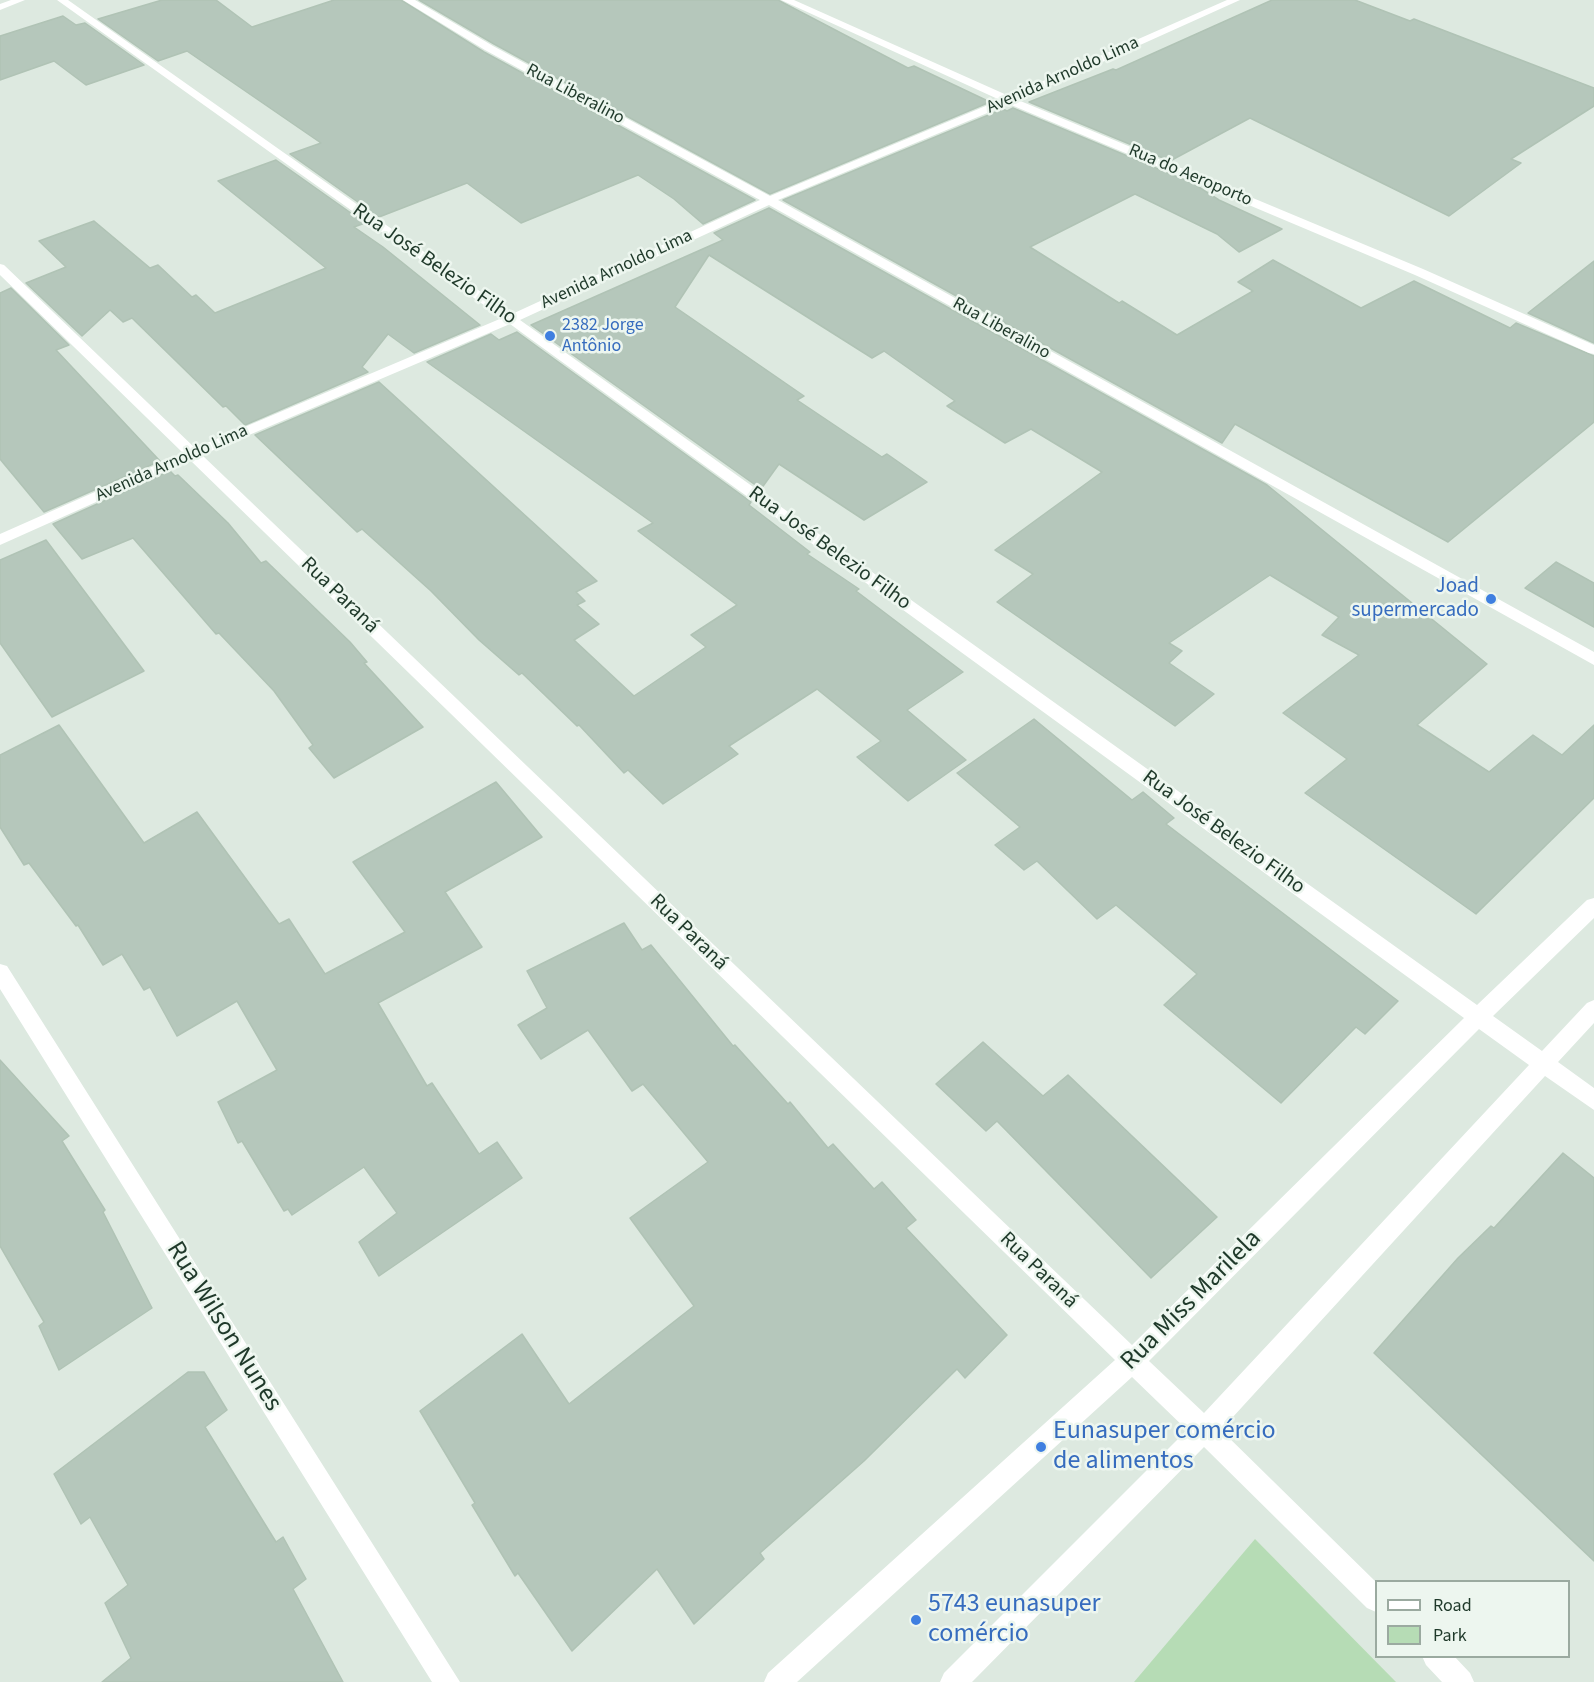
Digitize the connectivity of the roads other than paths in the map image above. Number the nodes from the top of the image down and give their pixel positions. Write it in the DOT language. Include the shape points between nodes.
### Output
graph roads {
  1 [pos="20,0"];
  2 [pos="62,0"];
  3 [pos="408,0"];
  4 [pos="786,0"];
  5 [pos="1235,0"];
  6 [pos="0,7"];
  7 [pos="1008,100"];
  8 [pos="769,200"];
  9 [pos="0,268"];
  10 [pos="511,319"];
  11 [pos="1594,350"];
  12 [pos="192,454"];
  13 [pos="0,540"];
  14 [pos="1594,659"];
  15 [pos="1594,906"];
  16 [pos="0,972"];
  17 [pos="1594,1009"];
  18 [pos="1478,1017"];
  19 [pos="1543,1063"];
  20 [pos="1594,1100"];
  21 [pos="1132,1361"];
  22 [pos="1204,1430"];
  23 [pos="1375,1597"];
  24 [pos="1437,1658"];
  25 [pos="447,1682"];
  26 [pos="777,1682"];
  27 [pos="953,1682"];
  28 [pos="1461,1682"];
  1 -- 6 [label="street"];
  2 -- 10 [label="street, Rua José Belezio Filho"];
  3 -- 8 [label="street, Rua Liberalino"];
  4 -- 7 [label="street, Rua do Aeroporto"];
  5 -- 7 [label="street, Avenida Arnoldo Lima"];
  7 -- 8 [label="street, Avenida Arnoldo Lima"];
  7 -- 11 [label="street, Rua do Aeroporto" via="1419,272"];
  8 -- 10 [label="street, Avenida Arnoldo Lima"];
  8 -- 14 [label="street, Rua Liberalino"];
  9 -- 12 [label="street, Rua Paraná"];
  10 -- 12 [label="street, Avenida Arnoldo Lima"];
  10 -- 18 [label="street, Rua José Belezio Filho"];
  12 -- 13 [label="street, Avenida Arnoldo Lima"];
  12 -- 21 [label="street, Rua Paraná"];
  15 -- 18 [label="street, Rua Miss Marilela"];
  16 -- 25 [label="street, Rua Wilson Nunes"];
  17 -- 19 [label="street"];
  18 -- 19 [label="street, Rua José Belezio Filho"];
  18 -- 21 [label="street, Rua Miss Marilela"];
  19 -- 20 [label="street, Rua José Belezio Filho"];
  19 -- 22 [label="street"];
  21 -- 22 [label="street, Rua Paraná"];
  21 -- 26 [label="street, Rua Miss Marilela"];
  22 -- 23 [label="street, Rua Paraná"];
  22 -- 27 [label="street"];
  24 -- 28 [label="street"];
}
